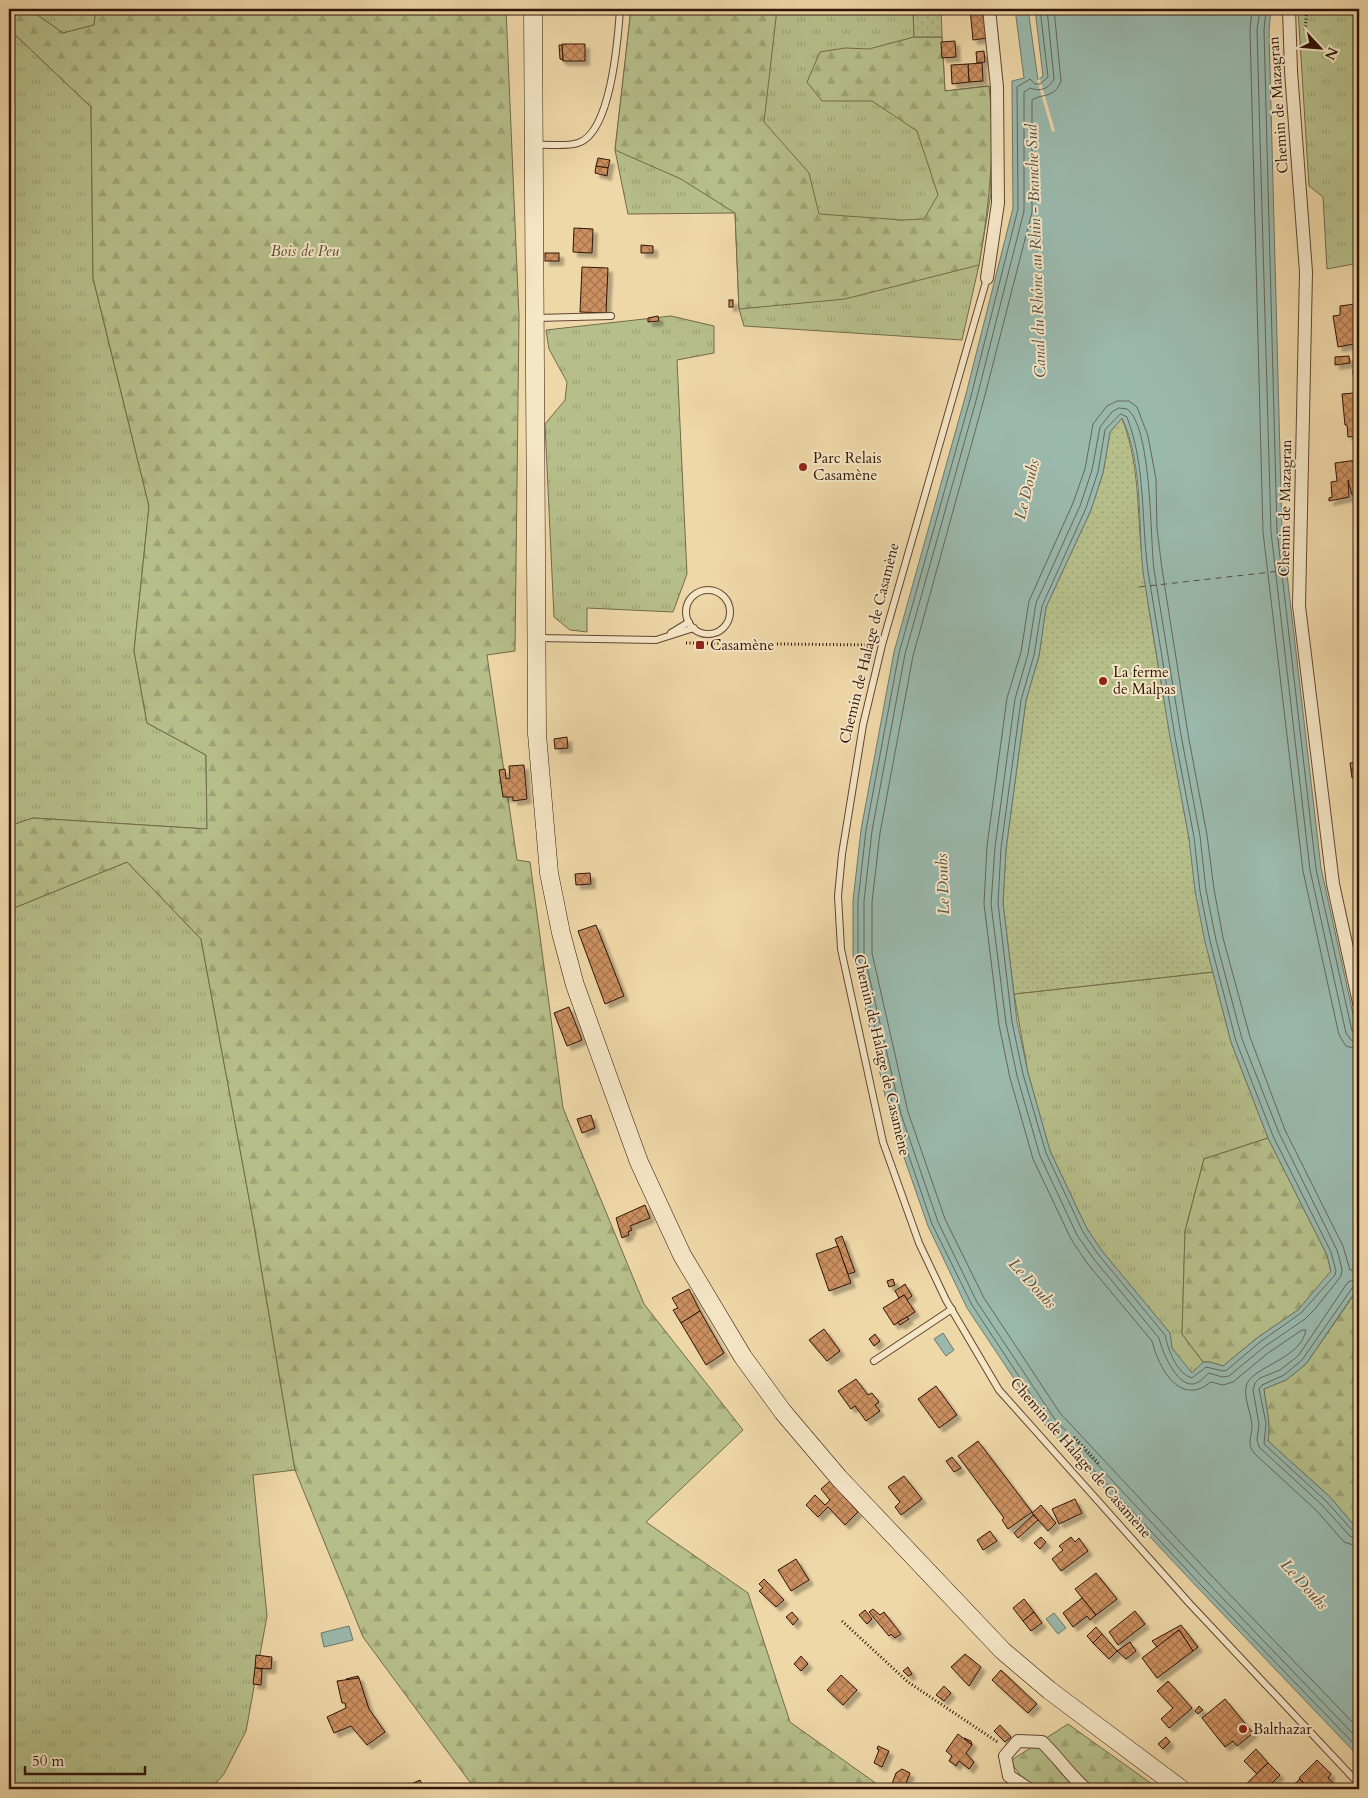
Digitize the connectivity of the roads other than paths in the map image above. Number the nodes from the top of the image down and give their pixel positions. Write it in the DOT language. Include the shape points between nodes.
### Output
graph roads {
  1 [pos="532,9"];
  2 [pos="620,9"];
  3 [pos="989,9"];
  4 [pos="1289,9"];
  5 [pos="532,145"];
  6 [pos="987,278"];
  7 [pos="610,316"];
  8 [pos="533,318"];
  9 [pos="689,622"];
  10 [pos="694,628"];
  11 [pos="534,638"];
  12 [pos="656,640"];
  13 [pos="1359,1003"];
  14 [pos="952,1310"];
  15 [pos="874,1361"];
  16 [pos="1359,1784"];
  17 [pos="1029,1789"];
  18 [pos="1086,1789"];
  19 [pos="1181,1789"];
  1 -- 5 [label="main road"];
  2 -- 5 [label="lane" via="606,107 599,125 578,143"];
  3 -- 6 [label="street, Chemin de Halage de Casamène" via="997,87 998,203"];
  4 -- 13 [label="street, Chemin de Mazagran" via="1306,272 1299,606 1333,884"];
  5 -- 8 [label="main road"];
  6 -- 14 [label="lane, Chemin de Halage de Casamène" via="882,645 863,726 838,896 841,949 851,1006 883,1142 919,1242"];
  7 -- 8 [label="lane"];
  8 -- 11 [label="main road" via="540,363"];
  9 -- 10 [label="lane"];
  9 -- 10 [label="lane" via="687,608 694,595 708,589 716,590 726,599 730,606 729,619 720,630 707,634"];
  9 -- 12 [label="lane"];
  10 -- 12 [label="lane"];
  11 -- 12 [label="lane"];
  11 -- 19 [label="main road" via="538,754 549,872 561,932 575,985 639,1162 682,1254 743,1357 783,1412 901,1544 1003,1651 1049,1690"];
  14 -- 15 [label="lane"];
  14 -- 16 [label="lane, Chemin de Halage de Casamène" via="998,1390 1259,1679"];
  17 -- 18 [label="street" via="1009,1776 1005,1756 1018,1741 1042,1742"];
}
